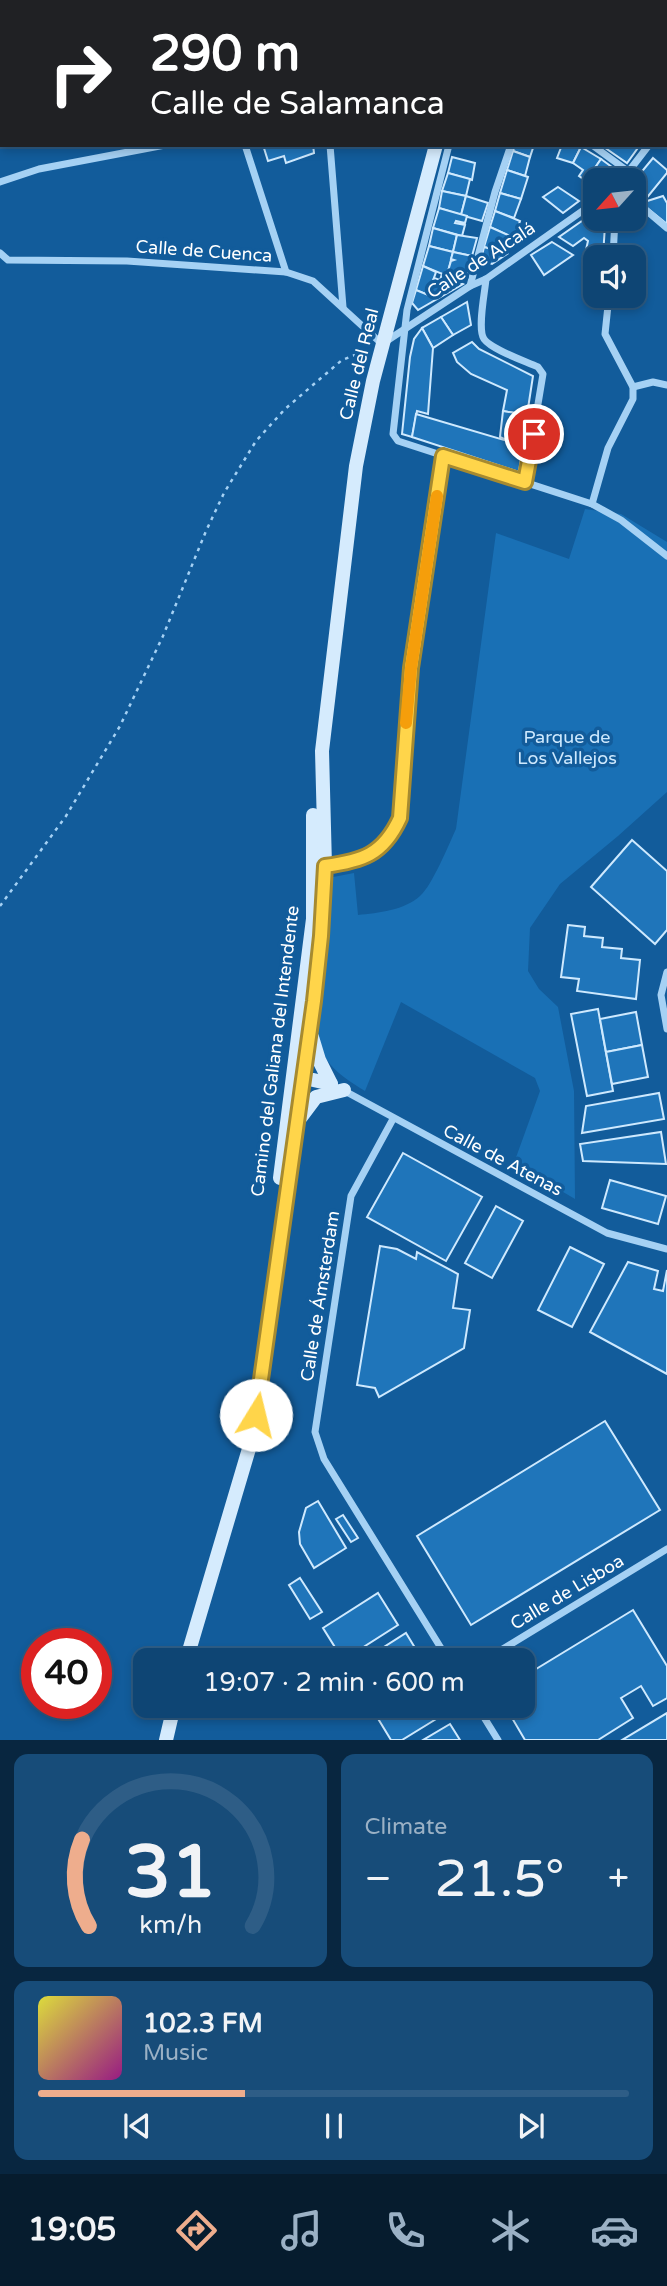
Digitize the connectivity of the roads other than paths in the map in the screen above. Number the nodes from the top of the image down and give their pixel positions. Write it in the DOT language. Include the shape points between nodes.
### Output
graph roads {
  1 [pos="155,147"];
  2 [pos="246,147"];
  3 [pos="330,147"];
  4 [pos="435,147"];
  5 [pos="448,147"];
  6 [pos="510,147"];
  7 [pos="595,147"];
  8 [pos="648,147"];
  9 [pos="624,168"];
  10 [pos="632,168"];
  11 [pos="0,183"];
  12 [pos="583,210"];
  13 [pos="646,210"];
  14 [pos="667,228"];
  15 [pos="0,253"];
  16 [pos="286,272"];
  17 [pos="486,279"];
  18 [pos="470,286"];
  19 [pos="343,307"];
  20 [pos="608,308"];
  21 [pos="404,330"];
  22 [pos="382,344"];
  23 [pos="667,385"];
  24 [pos="632,387"];
  25 [pos="443,456"];
  26 [pos="525,482"];
  27 [pos="592,504"];
  28 [pos="667,556"];
  29 [pos="340,595"];
  30 [pos="325,866"];
  31 [pos="313,919"];
  32 [pos="667,971"];
  33 [pos="667,1029"];
  34 [pos="310,1031"];
  35 [pos="304,1074"];
  36 [pos="337,1087"];
  37 [pos="289,1105"];
  38 [pos="393,1119"];
  39 [pos="298,1124"];
  40 [pos="667,1249"];
  41 [pos="234,1496"];
  42 [pos="667,1549"];
  43 [pos="190,1648"];
  44 [pos="441,1648"];
  45 [pos="504,1648"];
  46 [pos="171,1718"];
  47 [pos="484,1718"];
  48 [pos="166,1740"];
  49 [pos="498,1740"];
  1 -- 11 [label="street" via="39,169"];
  2 -- 16 [label="street"];
  3 -- 19 [label="street"];
  4 -- 22 [label="street, Calle del Real"];
  5 -- 21 [label="street"];
  6 -- 18 [label="street"];
  7 -- 9 [label="street"];
  8 -- 10 [label="street"];
  12 -- 17 [label="street, Calle de Alcalá"];
  13 -- 14 [label="street"];
  15 -- 16 [label="street, Calle de Cuenca" via="8,260 127,261"];
  16 -- 19 [label="street, Calle de Cuenca" via="313,281"];
  17 -- 18 [label="street, Calle de Alcalá"];
  17 -- 26 [label="street" via="482,338 543,374"];
  18 -- 21 [label="street, Calle de Alcalá"];
  19 -- 22 [label="street, Calle de Cuenca"];
  20 -- 24 [label="street" via="605,334"];
  21 -- 22 [label="street, Calle de Alcalá"];
  21 -- 25 [label="street" via="393,434 398,441"];
  22 -- 29 [label="street, Calle del Real" via="356,466"];
  23 -- 24 [label="street" via="653,382"];
  24 -- 27 [label="street" via="633,399 608,448"];
  25 -- 26 [label="street"];
  25 -- 30 [label="street" via="411,668 400,818 382,847 353,862"];
  26 -- 27 [label="street"];
  27 -- 28 [label="street"];
  29 -- 30 [label="street, Camino del Galiana del Intendente" via="322,751"];
  29 -- 31 [label="street, Camino del Galiana del Intendente" via="316,750"];
  30 -- 34 [label="street, Camino del Galiana del Intendente"];
  31 -- 35 [label="street" via="316,946 301,1064"];
  31 -- 37 [label="street, Camino del Galiana del Intendente"];
  32 -- 33 [label="street" via="661,995"];
  34 -- 35 [label="street, Camino del Galiana del Intendente"];
  34 -- 36 [label="street"];
  35 -- 36 [label="street"];
  35 -- 37 [label="street"];
  35 -- 39 [label="street, Camino del Galiana del Intendente"];
  36 -- 38 [label="street, Calle de Atenas"];
  36 -- 39 [label="street" via="316,1097"];
  37 -- 41 [label="street, Camino del Galiana del Intendente" via="248,1424"];
  38 -- 40 [label="street, Calle de Atenas" via="607,1233"];
  38 -- 44 [label="street, Calle de Ámsterdam" via="351,1196 314,1432 324,1459"];
  39 -- 41 [label="street, Camino del Galiana del Intendente" via="251,1442"];
  41 -- 43 [label="street, Camino del Galiana del Intendente"];
  42 -- 45 [label="street, Calle de Lisboa"];
  46 -- 48 [label="street"];
  47 -- 49 [label="street"];
}
